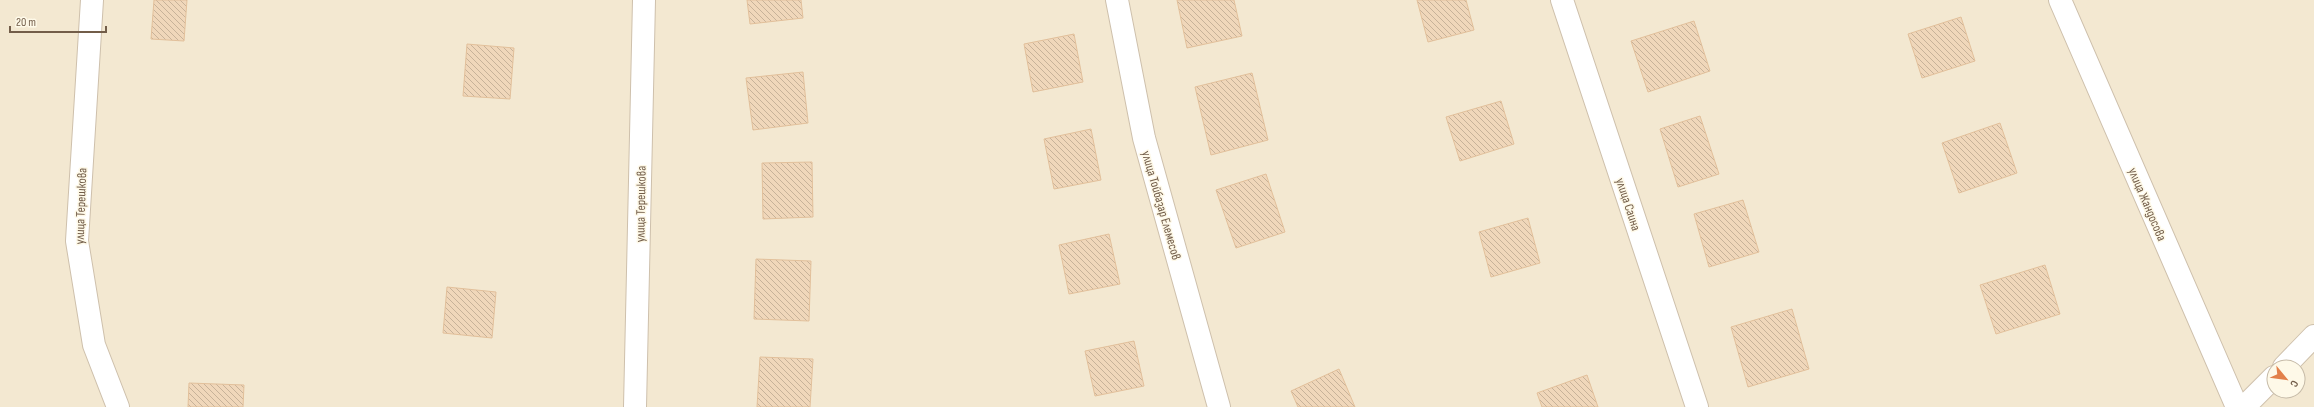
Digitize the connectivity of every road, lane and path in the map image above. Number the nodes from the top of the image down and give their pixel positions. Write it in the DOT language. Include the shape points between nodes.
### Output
graph roads {
  1 [pos="92,0"];
  2 [pos="644,0"];
  3 [pos="1117,0"];
  4 [pos="1562,0"];
  5 [pos="2060,0"];
  6 [pos="2314,336"];
  7 [pos="2292,359"];
  8 [pos="2266,385"];
  9 [pos="118,407"];
  10 [pos="635,407"];
  11 [pos="1219,407"];
  12 [pos="1697,407"];
  13 [pos="2236,407"];
  14 [pos="2244,407"];
  1 -- 9 [label="street, улица Терешкова" via="77,242 94,345"];
  2 -- 10 [label="street, улица Терешкова"];
  3 -- 11 [label="street, улица Тойбазар Елемесов" via="1144,138"];
  4 -- 12 [label="street, улица Саина"];
  5 -- 13 [label="street, улица Жандосова"];
  6 -- 7 [label="street"];
  8 -- 14 [label="street"];
}
